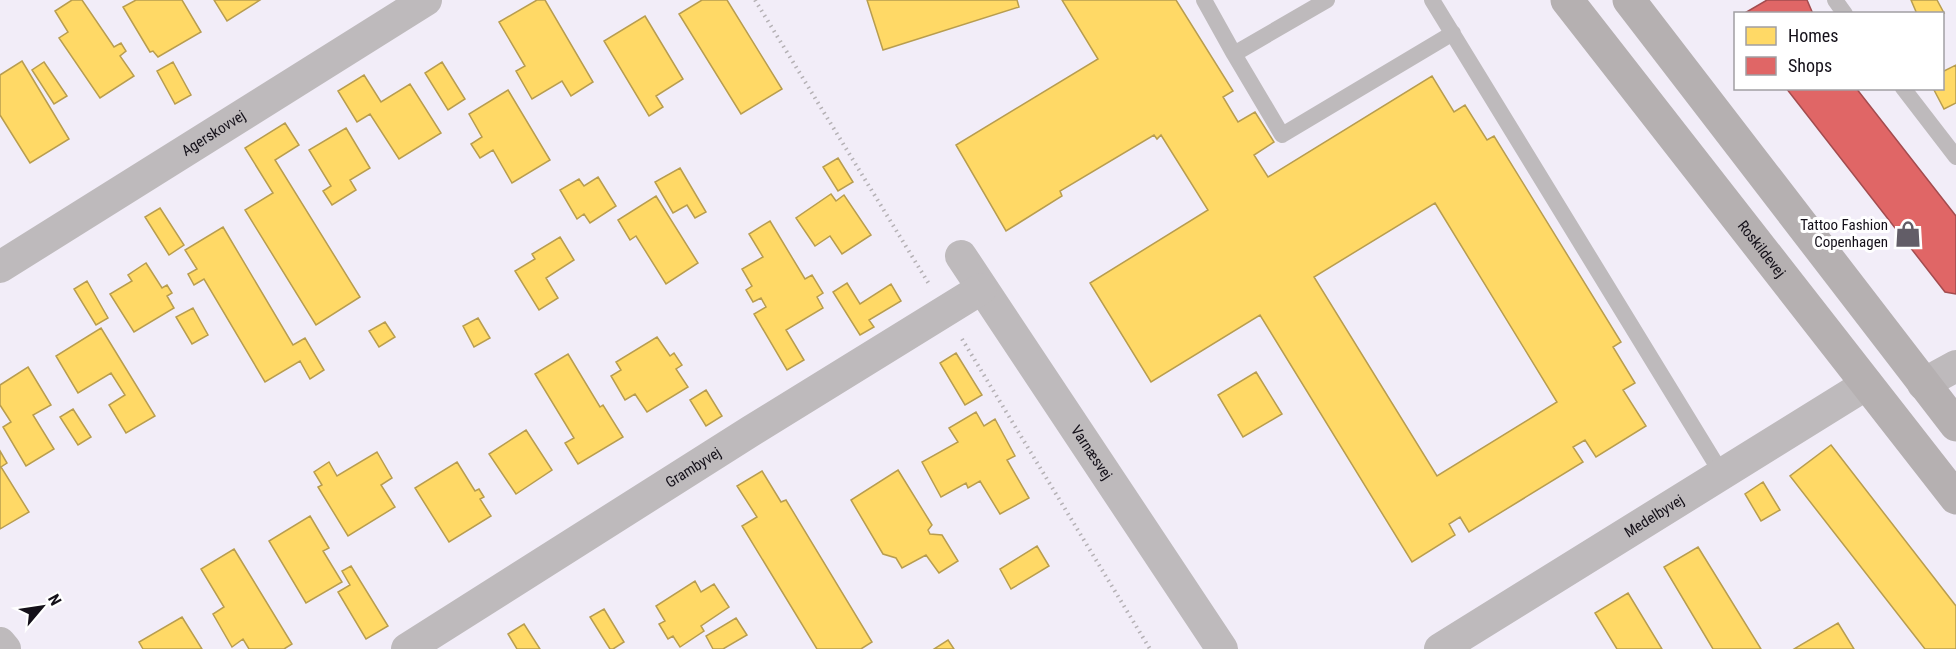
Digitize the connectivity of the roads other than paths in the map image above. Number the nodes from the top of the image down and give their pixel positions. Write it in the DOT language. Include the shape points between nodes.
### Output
graph roads {
  1 [pos="426,0"];
  2 [pos="1203,0"];
  3 [pos="1327,0"];
  4 [pos="1432,0"];
  5 [pos="1567,0"];
  6 [pos="1640,3"];
  7 [pos="1453,33"];
  8 [pos="1234,54"];
  9 [pos="1905,90"];
  10 [pos="1956,157"];
  11 [pos="961,256"];
  12 [pos="0,267"];
  13 [pos="981,289"];
  14 [pos="1956,366"];
  15 [pos="1867,384"];
  16 [pos="1923,384"];
  17 [pos="1956,425"];
  18 [pos="1722,474"];
  19 [pos="1956,498"];
  20 [pos="0,643"];
  21 [pos="5,649"];
  22 [pos="406,649"];
  23 [pos="1222,649"];
  24 [pos="1440,649"];
  1 -- 12 [label="street, Agerskovvej"];
  2 -- 8 [label="lane"];
  3 -- 8 [label="lane"];
  4 -- 7 [label="lane"];
  5 -- 15 [label="main road, Roskildevej"];
  6 -- 16 [label="main road"];
  7 -- 8 [label="lane" via="1282,135"];
  7 -- 18 [label="lane"];
  9 -- 10 [label="lane"];
  11 -- 13 [label="street, Varnæsvej"];
  13 -- 22 [label="street, Grambyvej"];
  13 -- 23 [label="street, Varnæsvej"];
  14 -- 16 [label="street"];
  15 -- 18 [label="street, Medelbyvej"];
  15 -- 19 [label="main road, Roskildevej"];
  16 -- 17 [label="main road"];
  18 -- 24 [label="street, Medelbyvej"];
  20 -- 21 [label="street"];
}
